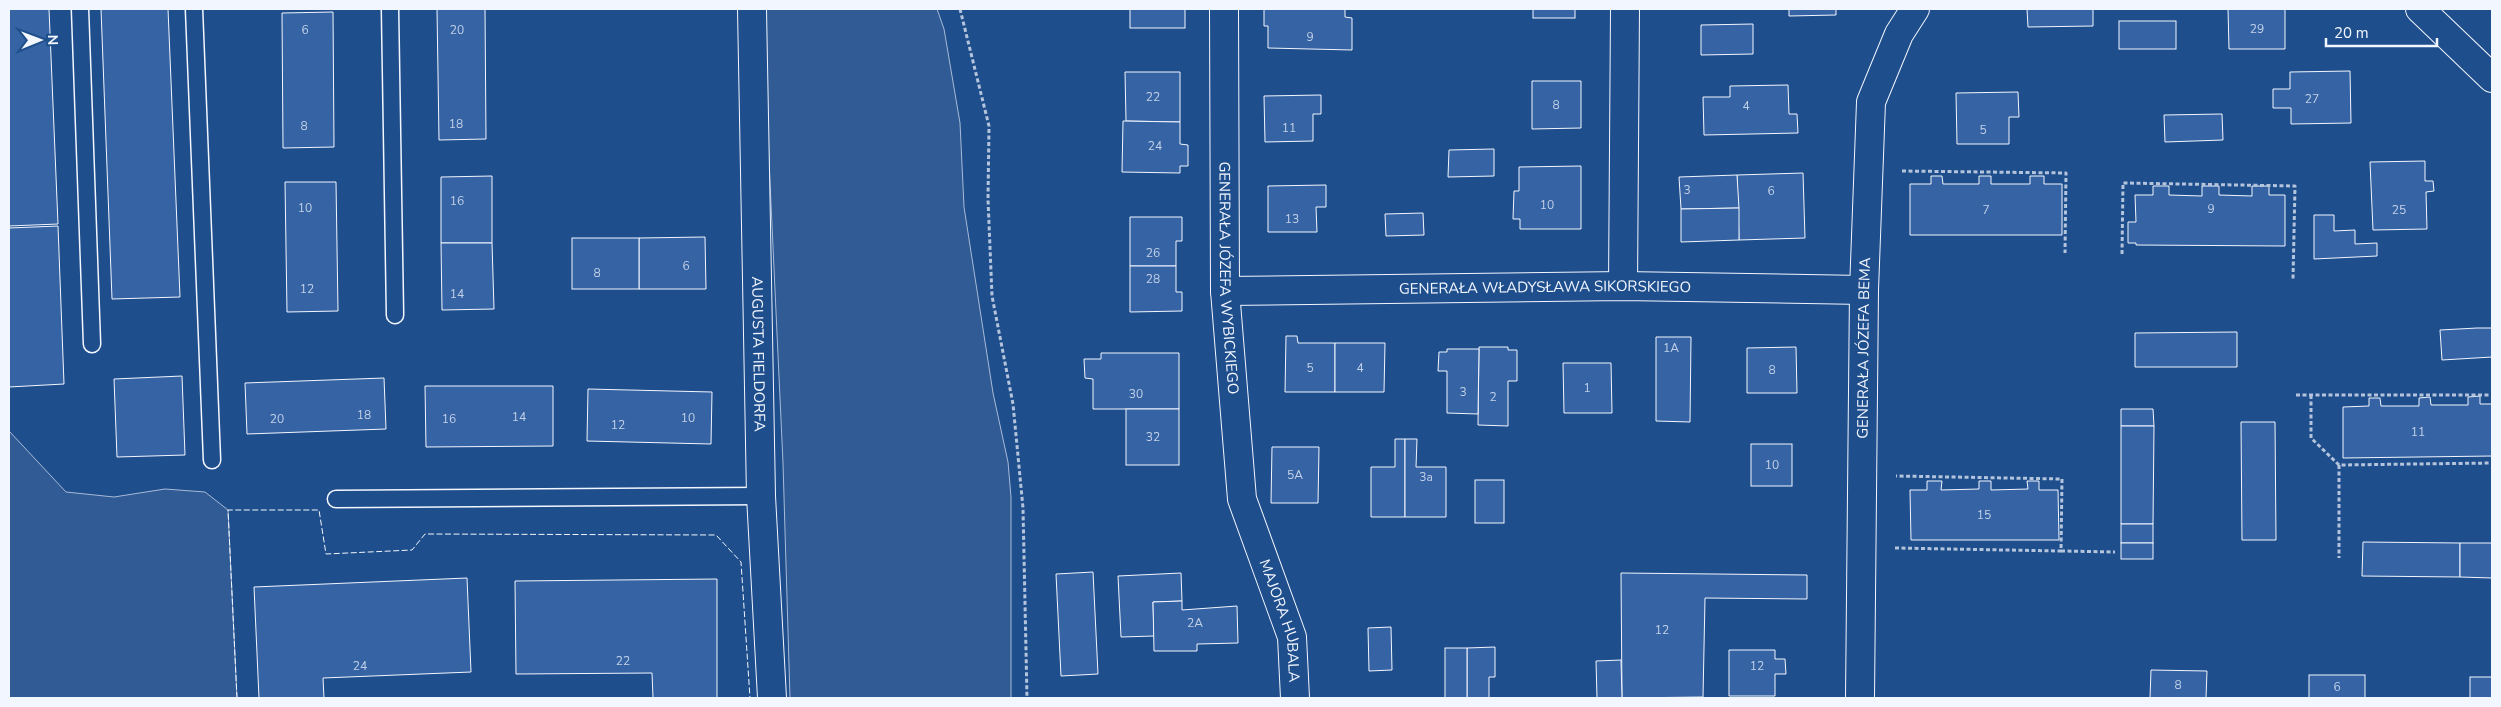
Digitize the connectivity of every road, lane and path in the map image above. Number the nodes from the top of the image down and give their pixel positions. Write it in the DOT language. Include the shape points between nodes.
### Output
graph roads {
  1 [pos="80,9"];
  2 [pos="194,9"];
  3 [pos="390,9"];
  4 [pos="752,9"];
  5 [pos="960,9"];
  6 [pos="1224,9"];
  7 [pos="1625,9"];
  8 [pos="1915,9"];
  9 [pos="2420,9"];
  10 [pos="2492,78"];
  11 [pos="1898,171"];
  12 [pos="2065,254"];
  13 [pos="2122,254"];
  14 [pos="2293,279"];
  15 [pos="1623,286"];
  16 [pos="1864,290"];
  17 [pos="1225,291"];
  18 [pos="395,315"];
  19 [pos="92,344"];
  20 [pos="2296,395"];
  21 [pos="2311,395"];
  22 [pos="2492,395"];
  23 [pos="212,460"];
  24 [pos="2492,463"];
  25 [pos="2339,465"];
  26 [pos="1888,476"];
  27 [pos="760,496"];
  28 [pos="336,499"];
  29 [pos="1258,544"];
  30 [pos="1887,548"];
  31 [pos="2061,551"];
  32 [pos="2115,552"];
  33 [pos="2339,558"];
  34 [pos="772,698"];
  35 [pos="1027,698"];
  36 [pos="1295,698"];
  37 [pos="1860,698"];
  1 -- 19 [label="lane"];
  2 -- 23 [label="lane"];
  3 -- 18 [label="lane"];
  4 -- 27 [label="street, AUGUSTA FIELDORFA"];
  5 -- 35 [label="path" via="989,126 992,296 1013,404 1023,508"];
  6 -- 17 [label="street, GENERAŁA JÓZEFA WYBICKIEGO"];
  7 -- 15 [label="street"];
  8 -- 16 [label="street, GENERAŁA JÓZEFA BEMA" via="1899,34 1871,102"];
  9 -- 10 [label="street"];
  11 -- 12 [label="path" via="2066,173"];
  13 -- 14 [label="path" via="2124,183 2295,186"];
  15 -- 16 [label="street, GENERAŁA WŁADYSŁAWA SIKORSKIEGO"];
  15 -- 17 [label="street, GENERAŁA WŁADYSŁAWA SIKORSKIEGO"];
  16 -- 37 [label="street, GENERAŁA JÓZEFA BEMA"];
  17 -- 29 [label="street, GENERAŁA JÓZEFA WYBICKIEGO" via="1242,499"];
  20 -- 21 [label="path"];
  21 -- 22 [label="path"];
  21 -- 25 [label="path" via="2311,438"];
  24 -- 25 [label="path"];
  25 -- 33 [label="path"];
  26 -- 31 [label="path" via="2062,479"];
  27 -- 28 [label="lane"];
  27 -- 34 [label="street, AUGUSTA FIELDORFA"];
  29 -- 36 [label="street, MAJORA HUBALA" via="1292,637"];
  30 -- 31 [label="path"];
  31 -- 32 [label="path"];
}
